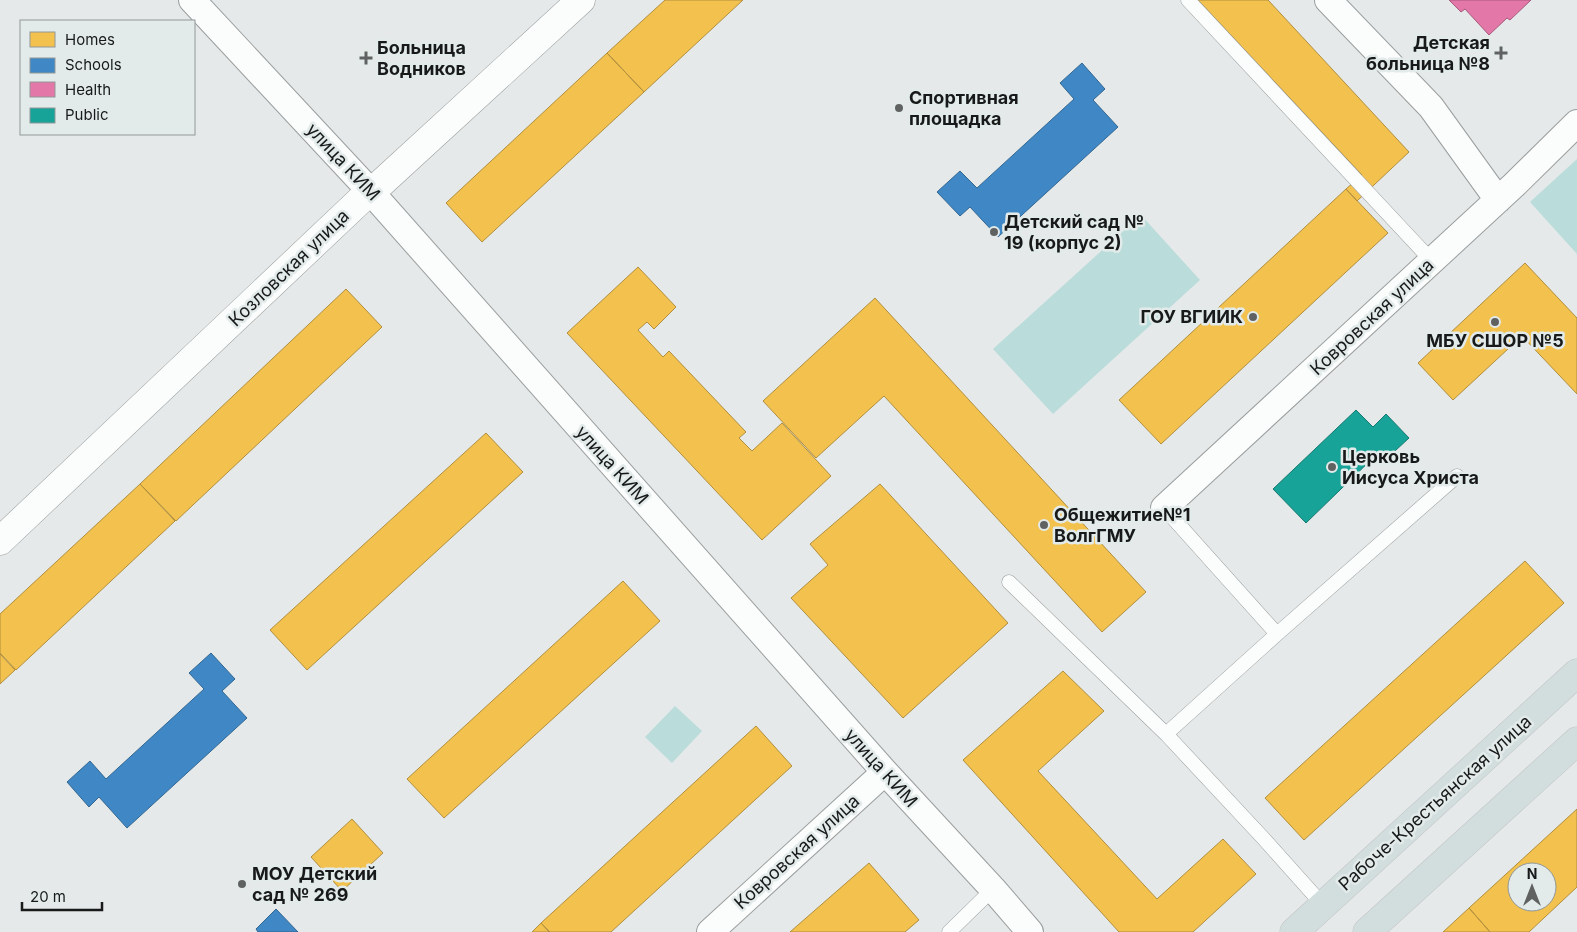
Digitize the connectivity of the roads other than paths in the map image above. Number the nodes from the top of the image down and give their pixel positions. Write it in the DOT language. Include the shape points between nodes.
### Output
graph roads {
  1 [pos="192,0"];
  2 [pos="581,0"];
  3 [pos="1188,0"];
  4 [pos="1328,0"];
  5 [pos="1577,123"];
  6 [pos="370,191"];
  7 [pos="1498,200"];
  8 [pos="1432,261"];
  9 [pos="1457,476"];
  10 [pos="1164,508"];
  11 [pos="0,541"];
  12 [pos="1009,582"];
  13 [pos="1278,634"];
  14 [pos="1577,674"];
  15 [pos="1166,734"];
  16 [pos="1577,741"];
  17 [pos="885,772"];
  18 [pos="993,889"];
  19 [pos="1323,905"];
  20 [pos="710,932"];
  21 [pos="950,932"];
  22 [pos="1030,932"];
  23 [pos="1294,932"];
  24 [pos="1367,932"];
  1 -- 6 [label="street, улица КИМ"];
  2 -- 6 [label="street, Козловская улица"];
  3 -- 8 [label="lane"];
  4 -- 7 [label="street" via="1431,107"];
  5 -- 7 [label="street, Ковровская улица"];
  6 -- 11 [label="street, Козловская улица"];
  6 -- 17 [label="street, улица КИМ"];
  7 -- 8 [label="street, Ковровская улица"];
  8 -- 10 [label="street, Ковровская улица"];
  9 -- 13 [label="lane"];
  10 -- 13 [label="lane"];
  12 -- 15 [label="lane"];
  13 -- 15 [label="lane"];
  14 -- 19 [label="main road, Рабоче-Крестьянская улица"];
  15 -- 19 [label="lane"];
  16 -- 24 [label="main road"];
  17 -- 18 [label="street, улица КИМ"];
  17 -- 20 [label="street, Ковровская улица"];
  18 -- 21 [label="lane"];
  18 -- 22 [label="street, улица КИМ"];
  19 -- 23 [label="main road, Рабоче-Крестьянская улица"];
}
